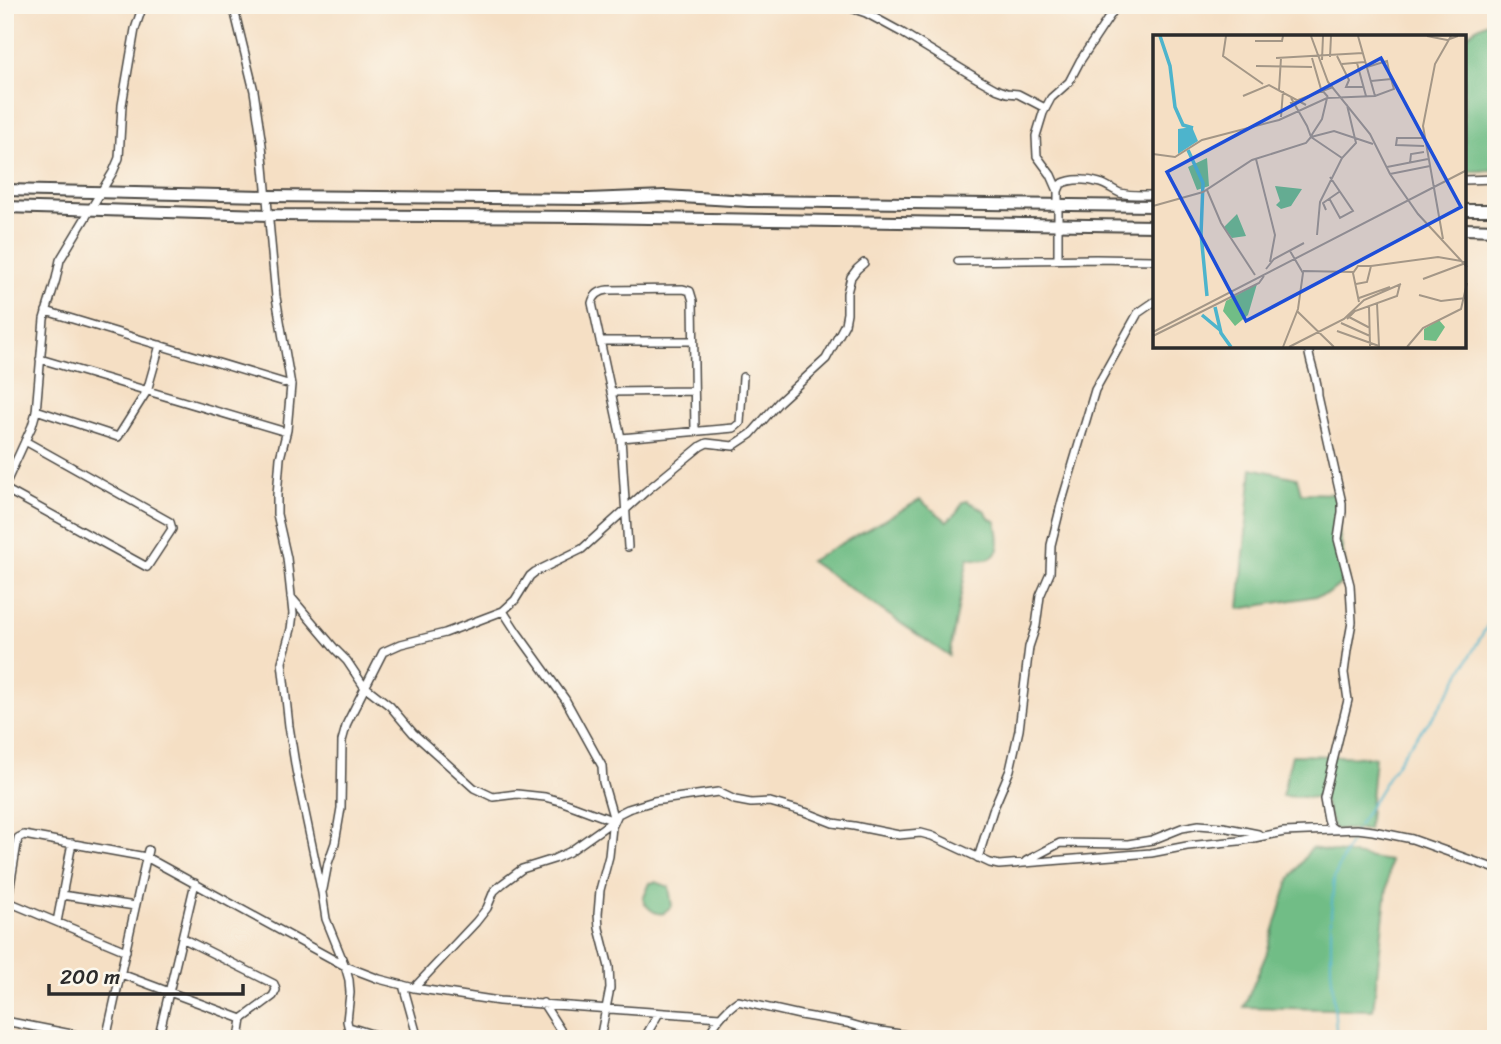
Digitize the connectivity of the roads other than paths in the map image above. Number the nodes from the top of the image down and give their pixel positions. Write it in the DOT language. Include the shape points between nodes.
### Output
graph roads {
  1 [pos="143,5"];
  2 [pos="233,5"];
  3 [pos="842,5"];
  4 [pos="1117,5"];
  5 [pos="1045,108"];
  6 [pos="1496,179"];
  7 [pos="1466,180"];
  8 [pos="5,190"];
  9 [pos="100,191"];
  10 [pos="1058,191"];
  11 [pos="1153,195"];
  12 [pos="266,196"];
  13 [pos="1058,204"];
  14 [pos="1153,206"];
  15 [pos="5,207"];
  16 [pos="89,209"];
  17 [pos="1466,210"];
  18 [pos="1496,210"];
  19 [pos="268,215"];
  20 [pos="1058,226"];
  21 [pos="1153,226"];
  22 [pos="1466,229"];
  23 [pos="1496,230"];
  24 [pos="1058,259"];
  25 [pos="1153,260"];
  26 [pos="958,261"];
  27 [pos="864,263"];
  28 [pos="1153,303"];
  29 [pos="46,311"];
  30 [pos="600,341"];
  31 [pos="694,341"];
  32 [pos="160,345"];
  33 [pos="1308,348"];
  34 [pos="40,359"];
  35 [pos="743,377"];
  36 [pos="291,385"];
  37 [pos="147,391"];
  38 [pos="694,391"];
  39 [pos="611,392"];
  40 [pos="36,410"];
  41 [pos="695,431"];
  42 [pos="286,432"];
  43 [pos="621,438"];
  44 [pos="25,441"];
  45 [pos="5,487"];
  46 [pos="625,509"];
  47 [pos="628,547"];
  48 [pos="291,597"];
  49 [pos="503,611"];
  50 [pos="366,688"];
  51 [pos="614,821"];
  52 [pos="1334,830"];
  53 [pos="1262,835"];
  54 [pos="72,844"];
  55 [pos="147,853"];
  56 [pos="978,858"];
  57 [pos="1019,864"];
  58 [pos="1496,869"];
  59 [pos="195,883"];
  60 [pos="322,893"];
  61 [pos="62,895"];
  62 [pos="6,899"];
  63 [pos="135,906"];
  64 [pos="57,922"];
  65 [pos="182,938"];
  66 [pos="126,951"];
  67 [pos="345,966"];
  68 [pos="121,974"];
  69 [pos="403,985"];
  70 [pos="414,988"];
  71 [pos="169,992"];
  72 [pos="543,1003"];
  73 [pos="607,1009"];
  74 [pos="659,1013"];
  75 [pos="720,1017"];
  76 [pos="242,1019"];
  77 [pos="5,1021"];
  78 [pos="349,1027"];
  79 [pos="97,1039"];
  80 [pos="106,1039"];
  81 [pos="158,1039"];
  82 [pos="239,1039"];
  83 [pos="351,1039"];
  84 [pos="387,1039"];
  85 [pos="418,1039"];
  86 [pos="565,1039"];
  87 [pos="600,1039"];
  88 [pos="644,1039"];
  89 [pos="706,1039"];
  90 [pos="932,1039"];
  1 -- 9 [label="street" via="124,93 119,158"];
  2 -- 12 [label="street" via="254,91"];
  3 -- 5 [label="street" via="901,32 996,89"];
  4 -- 5 [label="street" via="1069,82"];
  5 -- 10 [label="street" via="1036,136 1037,156"];
  6 -- 7 [label="street"];
  8 -- 9 [label="highway"];
  9 -- 12 [label="highway"];
  9 -- 16 [label="street"];
  10 -- 11 [label="street" via="1061,184 1076,180 1099,182 1129,195"];
  10 -- 13 [label="street"];
  12 -- 13 [label="highway" via="665,196"];
  12 -- 19 [label="street"];
  13 -- 14 [label="highway"];
  13 -- 20 [label="street"];
  15 -- 16 [label="highway"];
  16 -- 19 [label="highway"];
  16 -- 29 [label="street" via="60,260"];
  17 -- 18 [label="highway"];
  19 -- 20 [label="highway"];
  19 -- 36 [label="street"];
  20 -- 21 [label="highway"];
  20 -- 24 [label="street"];
  22 -- 23 [label="highway"];
  24 -- 25 [label="street"];
  24 -- 26 [label="street"];
  27 -- 46 [label="street" via="852,277 845,324 826,359 751,434 733,446 707,443"];
  28 -- 56 [label="street" via="1138,313 1095,390 1051,545 1050,573 1029,647 1010,770"];
  29 -- 32 [label="street"];
  29 -- 34 [label="street"];
  30 -- 31 [label="street"];
  30 -- 31 [label="street" via="592,303 597,293 683,289 692,296"];
  30 -- 39 [label="street"];
  31 -- 38 [label="street"];
  32 -- 36 [label="street"];
  32 -- 37 [label="street"];
  33 -- 52 [label="street" via="1342,503 1338,539 1353,610 1344,673 1348,700 1324,798"];
  34 -- 37 [label="street"];
  34 -- 40 [label="street"];
  35 -- 41 [label="street" via="738,426"];
  36 -- 42 [label="street"];
  37 -- 40 [label="street" via="118,437"];
  37 -- 42 [label="street"];
  38 -- 39 [label="street"];
  38 -- 41 [label="street"];
  39 -- 43 [label="street"];
  40 -- 44 [label="street"];
  41 -- 43 [label="street"];
  42 -- 48 [label="street" via="277,514"];
  43 -- 46 [label="street"];
  44 -- 45 [label="street"];
  44 -- 45 [label="street" via="170,522 172,528 146,567"];
  46 -- 47 [label="street"];
  46 -- 49 [label="street" via="582,549 530,576"];
  48 -- 50 [label="street"];
  48 -- 60 [label="street" via="291,629 282,662 296,770"];
  49 -- 50 [label="street" via="383,652"];
  49 -- 51 [label="street" via="565,699 602,766"];
  50 -- 51 [label="street" via="474,788 493,797 545,797"];
  50 -- 60 [label="street" via="342,741 341,807"];
  51 -- 56 [label="street" via="628,809 654,801 718,792 735,800 770,802 833,823 899,835 921,833"];
  51 -- 70 [label="street" via="569,852 522,869 502,884 476,922"];
  51 -- 73 [label="street" via="598,914 609,967"];
  52 -- 53 [label="street"];
  52 -- 58 [label="street" via="1392,834"];
  53 -- 57 [label="street" via="1151,853"];
  53 -- 57 [label="street" via="1199,825 1128,844 1060,843"];
  54 -- 55 [label="street"];
  54 -- 61 [label="street"];
  54 -- 62 [label="street" via="24,835 18,838"];
  55 -- 59 [label="street"];
  55 -- 63 [label="street"];
  56 -- 57 [label="street" via="999,865"];
  59 -- 65 [label="street"];
  59 -- 67 [label="street"];
  60 -- 67 [label="street" via="326,919"];
  61 -- 63 [label="street"];
  61 -- 64 [label="street"];
  62 -- 64 [label="street"];
  63 -- 66 [label="street"];
  64 -- 66 [label="street"];
  65 -- 71 [label="street"];
  65 -- 76 [label="street" via="274,984 273,996"];
  66 -- 68 [label="street"];
  67 -- 69 [label="street"];
  67 -- 78 [label="street"];
  68 -- 71 [label="street"];
  68 -- 80 [label="street"];
  69 -- 70 [label="street"];
  69 -- 85 [label="street"];
  70 -- 72 [label="street"];
  71 -- 76 [label="street"];
  71 -- 81 [label="street"];
  72 -- 73 [label="street"];
  72 -- 86 [label="street"];
  73 -- 74 [label="street"];
  73 -- 87 [label="street"];
  74 -- 75 [label="street"];
  74 -- 88 [label="street"];
  75 -- 89 [label="street"];
  75 -- 90 [label="street" via="738,1001"];
  76 -- 82 [label="street"];
  77 -- 79 [label="street"];
  78 -- 83 [label="street"];
  78 -- 84 [label="street"];
}
